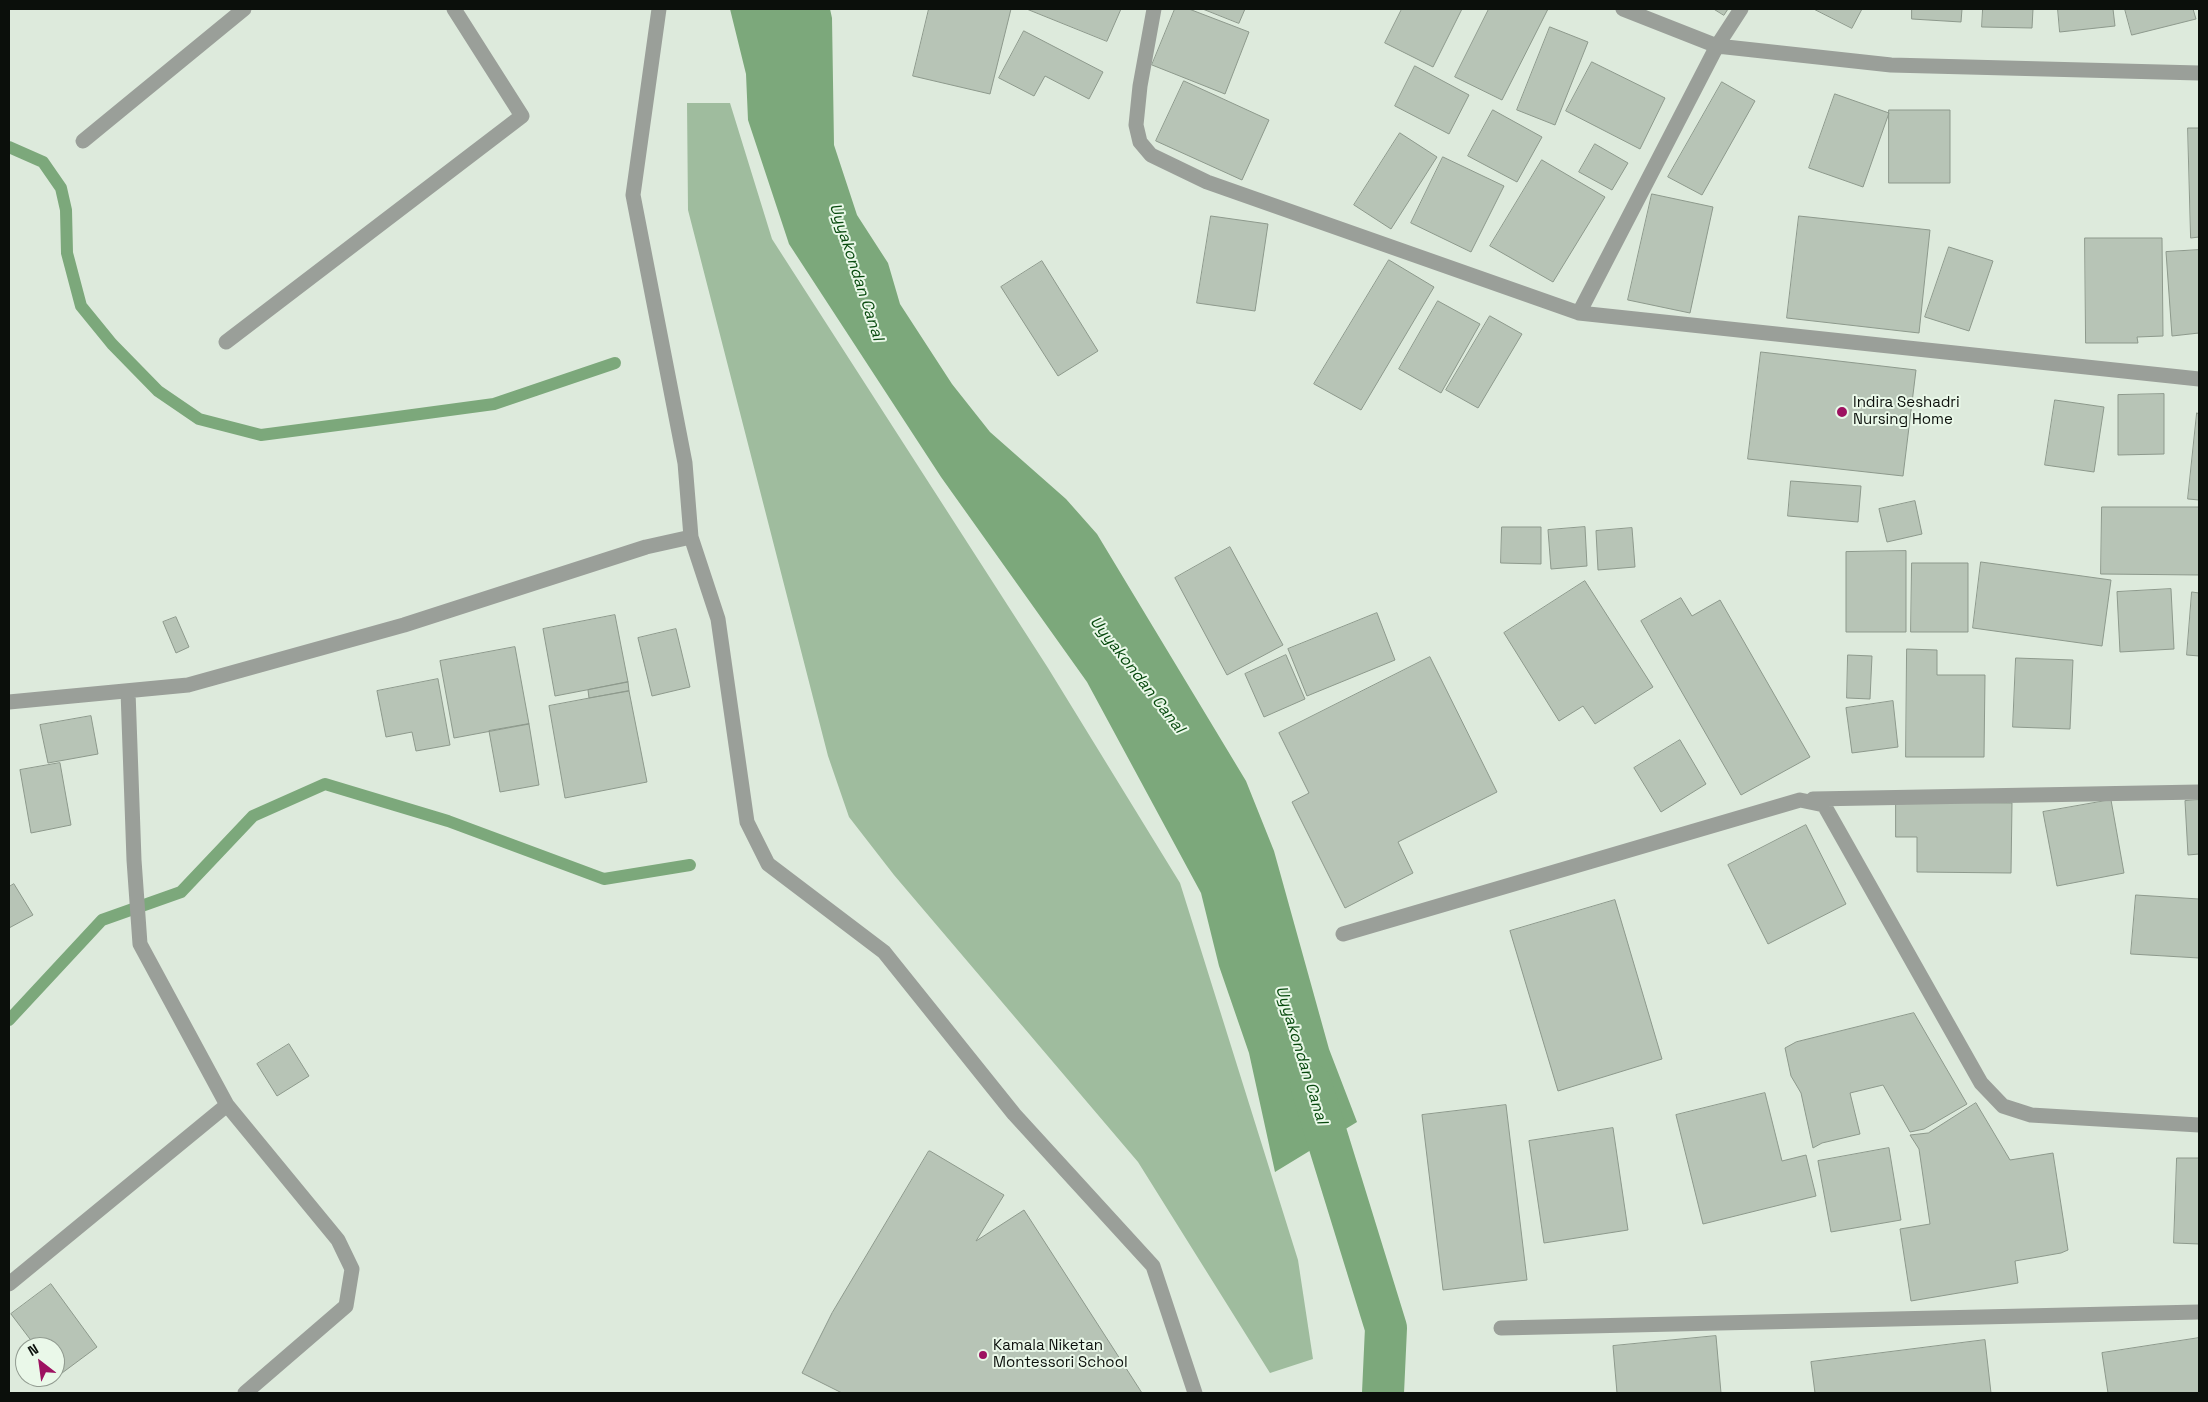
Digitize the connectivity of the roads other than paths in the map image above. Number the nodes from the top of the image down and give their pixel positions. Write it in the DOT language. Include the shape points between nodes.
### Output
graph roads {
  1 [pos="244,9"];
  2 [pos="454,9"];
  3 [pos="659,9"];
  4 [pos="1154,9"];
  5 [pos="1623,9"];
  6 [pos="1741,9"];
  7 [pos="1717,46"];
  8 [pos="2199,72"];
  9 [pos="83,142"];
  10 [pos="1578,313"];
  11 [pos="226,342"];
  12 [pos="2199,379"];
  13 [pos="691,537"];
  14 [pos="128,691"];
  15 [pos="9,702"];
  16 [pos="2199,792"];
  17 [pos="1800,800"];
  18 [pos="1344,934"];
  19 [pos="227,1105"];
  20 [pos="2199,1125"];
  21 [pos="9,1284"];
  22 [pos="2199,1312"];
  23 [pos="1501,1328"];
  24 [pos="245,1393"];
  25 [pos="1195,1393"];
  1 -- 9 [label="street"];
  2 -- 11 [label="street" via="522,116"];
  3 -- 13 [label="street" via="633,195 685,463"];
  4 -- 10 [label="street" via="1136,125 1140,142 1150,156 1207,182"];
  5 -- 7 [label="street"];
  6 -- 7 [label="street"];
  7 -- 8 [label="street" via="1891,65"];
  7 -- 10 [label="street"];
  10 -- 12 [label="street"];
  13 -- 14 [label="street" via="646,547 404,625 188,685"];
  13 -- 25 [label="street" via="718,619 747,822 768,864 884,952 1014,1114 1153,1266"];
  14 -- 15 [label="street"];
  14 -- 19 [label="street" via="140,944"];
  16 -- 17 [label="street"];
  17 -- 18 [label="street"];
  17 -- 20 [label="street" via="1824,805 1981,1083 2003,1106 2031,1115"];
  19 -- 21 [label="street"];
  19 -- 24 [label="street" via="338,1240 352,1269 346,1306"];
  22 -- 23 [label="street"];
}
